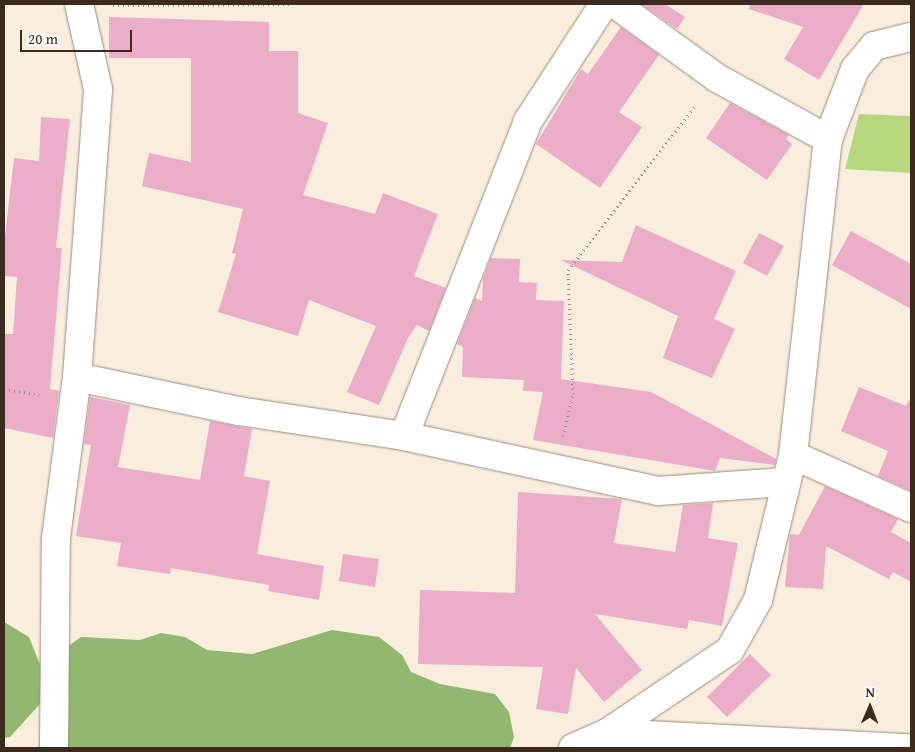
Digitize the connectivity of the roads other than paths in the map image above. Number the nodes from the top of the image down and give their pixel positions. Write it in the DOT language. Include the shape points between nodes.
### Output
graph roads {
  1 [pos="92,4"];
  2 [pos="604,4"];
  3 [pos="615,4"];
  4 [pos="911,37"];
  5 [pos="828,139"];
  6 [pos="77,377"];
  7 [pos="404,436"];
  8 [pos="792,455"];
  9 [pos="784,482"];
  10 [pos="911,508"];
  11 [pos="607,733"];
  12 [pos="54,748"];
  13 [pos="573,748"];
  14 [pos="908,748"];
  1 -- 6 [label="street" via="98,89"];
  2 -- 7 [label="street" via="528,121"];
  3 -- 5 [label="street" via="717,78"];
  4 -- 5 [label="street" via="874,46 855,69"];
  5 -- 8 [label="street"];
  6 -- 7 [label="street" via="239,411"];
  6 -- 12 [label="street" via="56,538"];
  7 -- 9 [label="street" via="658,491"];
  8 -- 9 [label="street"];
  8 -- 10 [label="street"];
  9 -- 11 [label="street" via="758,600 730,650"];
  11 -- 13 [label="street"];
  11 -- 14 [label="street"];
}
